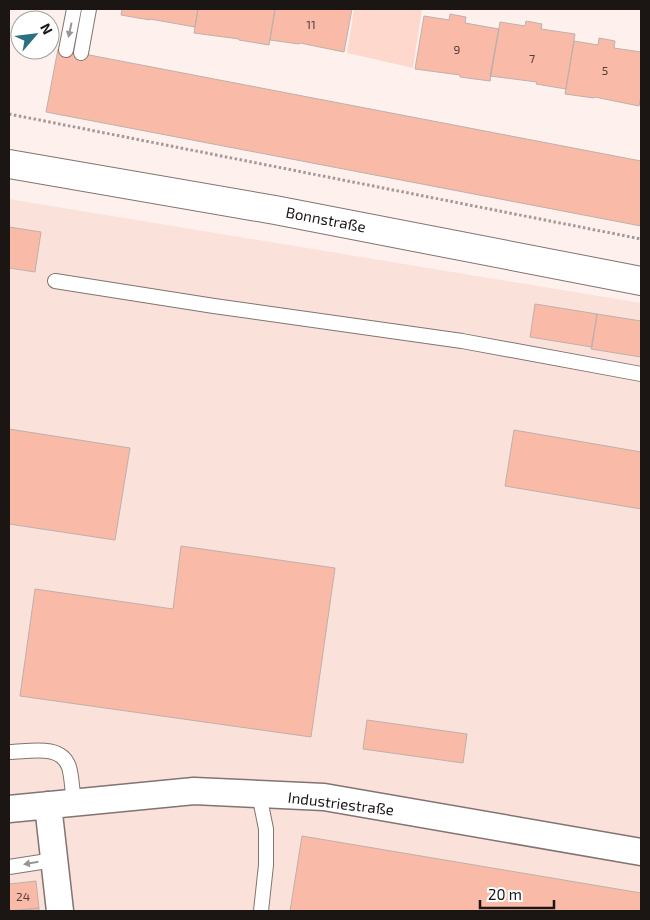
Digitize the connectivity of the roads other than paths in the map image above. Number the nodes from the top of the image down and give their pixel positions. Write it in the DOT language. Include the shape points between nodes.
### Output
graph roads {
  1 [pos="74,9"];
  2 [pos="89,9"];
  3 [pos="66,50"];
  4 [pos="81,53"];
  5 [pos="9,164"];
  6 [pos="55,281"];
  7 [pos="641,281"];
  8 [pos="641,374"];
  9 [pos="9,752"];
  10 [pos="259,794"];
  11 [pos="74,802"];
  12 [pos="48,804"];
  13 [pos="9,809"];
  14 [pos="641,852"];
  15 [pos="54,860"];
  16 [pos="9,867"];
  17 [pos="60,911"];
  18 [pos="261,911"];
  1 -- 3 [label="lane, one-way"];
  2 -- 4 [label="lane"];
  5 -- 7 [label="main road, Bonnstraße" via="275,210"];
  6 -- 8 [label="lane" via="462,341"];
  9 -- 11 [label="lane" via="52,751 64,757 69,767"];
  10 -- 11 [label="street, Industriestraße" via="194,790"];
  10 -- 14 [label="street, Industriestraße" via="324,797"];
  10 -- 18 [label="lane" via="266,829"];
  11 -- 12 [label="street, Industriestraße"];
  12 -- 13 [label="street, Industriestraße"];
  12 -- 15 [label="street"];
  15 -- 16 [label="lane, one-way"];
  15 -- 17 [label="street"];
}
